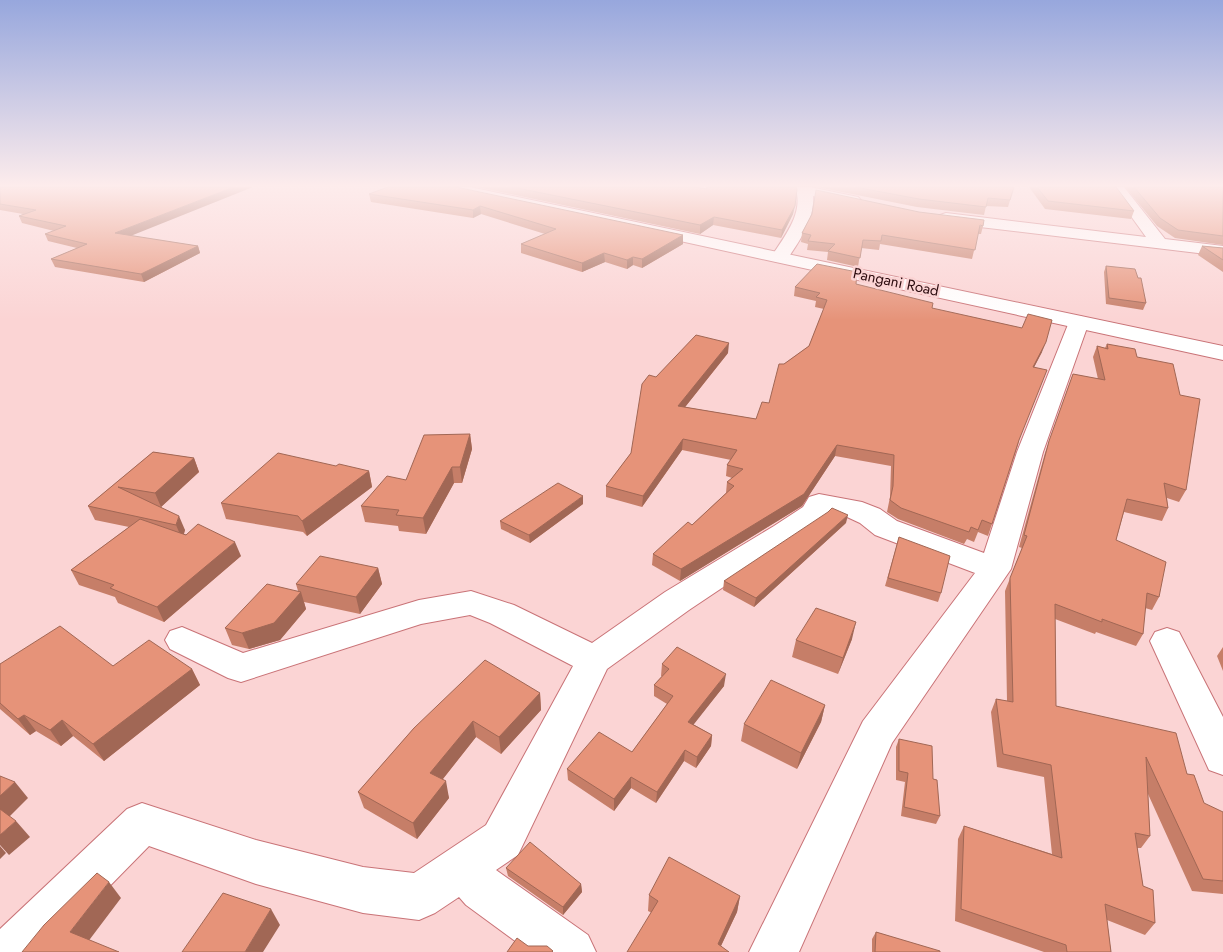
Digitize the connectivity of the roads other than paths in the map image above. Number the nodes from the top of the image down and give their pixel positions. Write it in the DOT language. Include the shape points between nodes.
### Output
graph roads {
  1 [pos="660,231"];
  2 [pos="795,231"];
  3 [pos="1065,231"];
  4 [pos="1152,231"];
  5 [pos="1160,242"];
  6 [pos="1223,251"];
  7 [pos="780,257"];
  8 [pos="1079,322"];
  9 [pos="1223,353"];
  10 [pos="996,569"];
  11 [pos="182,640"];
  12 [pos="1167,641"];
  13 [pos="594,660"];
  14 [pos="1223,757"];
  15 [pos="464,868"];
  16 [pos="11,952"];
  17 [pos="571,952"];
  18 [pos="774,952"];
  1 -- 7 [label="street, Pangani Road"];
  2 -- 7 [label="street"];
  3 -- 5 [label="street"];
  4 -- 5 [label="street"];
  5 -- 6 [label="street"];
  7 -- 8 [label="street, Pangani Road"];
  8 -- 9 [label="street, Pangani Road"];
  8 -- 10 [label="street" via="1030,452"];
  10 -- 13 [label="street" via="886,528 852,508 819,503 815,512 785,533 677,601"];
  10 -- 18 [label="street" via="877,733"];
  11 -- 13 [label="street" via="241,668 419,612 471,603 502,614"];
  12 -- 14 [label="street"];
  13 -- 15 [label="street" via="502,840"];
  15 -- 16 [label="street" via="419,897 363,890 256,862 142,823"];
  15 -- 17 [label="street" via="482,889"];
}
